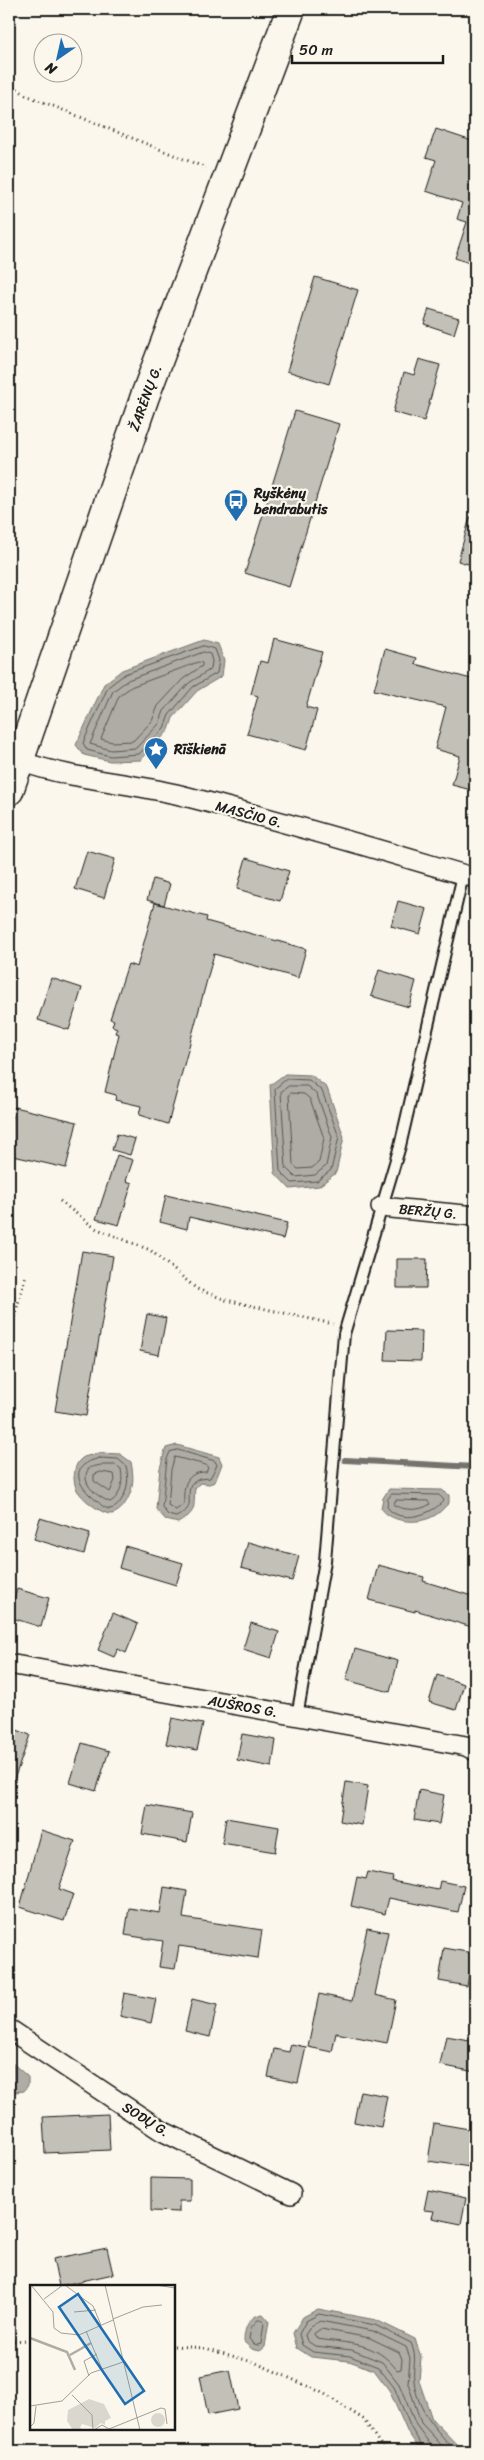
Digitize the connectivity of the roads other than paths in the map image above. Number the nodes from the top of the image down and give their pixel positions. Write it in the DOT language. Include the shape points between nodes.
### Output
graph roads {
  1 [pos="291,9"];
  2 [pos="20,761"];
  3 [pos="9,791"];
  4 [pos="469,876"];
  5 [pos="381,1207"];
  6 [pos="475,1216"];
  7 [pos="9,1664"];
  8 [pos="297,1716"];
  9 [pos="475,1751"];
  10 [pos="9,2029"];
  11 [pos="291,2194"];
  1 -- 2 [label="main road, ŽARĖNŲ G." via="145,396"];
  2 -- 3 [label="main road, ŽARĖNŲ G."];
  2 -- 4 [label="street, MASČIO G." via="176,795"];
  4 -- 5 [label="lane" via="400,1146"];
  5 -- 6 [label="street, BERŽŲ G."];
  5 -- 8 [label="lane" via="346,1327 325,1561"];
  7 -- 8 [label="street, AUŠROS G."];
  8 -- 9 [label="street, AUŠROS G." via="466,1746"];
  10 -- 11 [label="street, SODŲ G." via="162,2131"];
}
